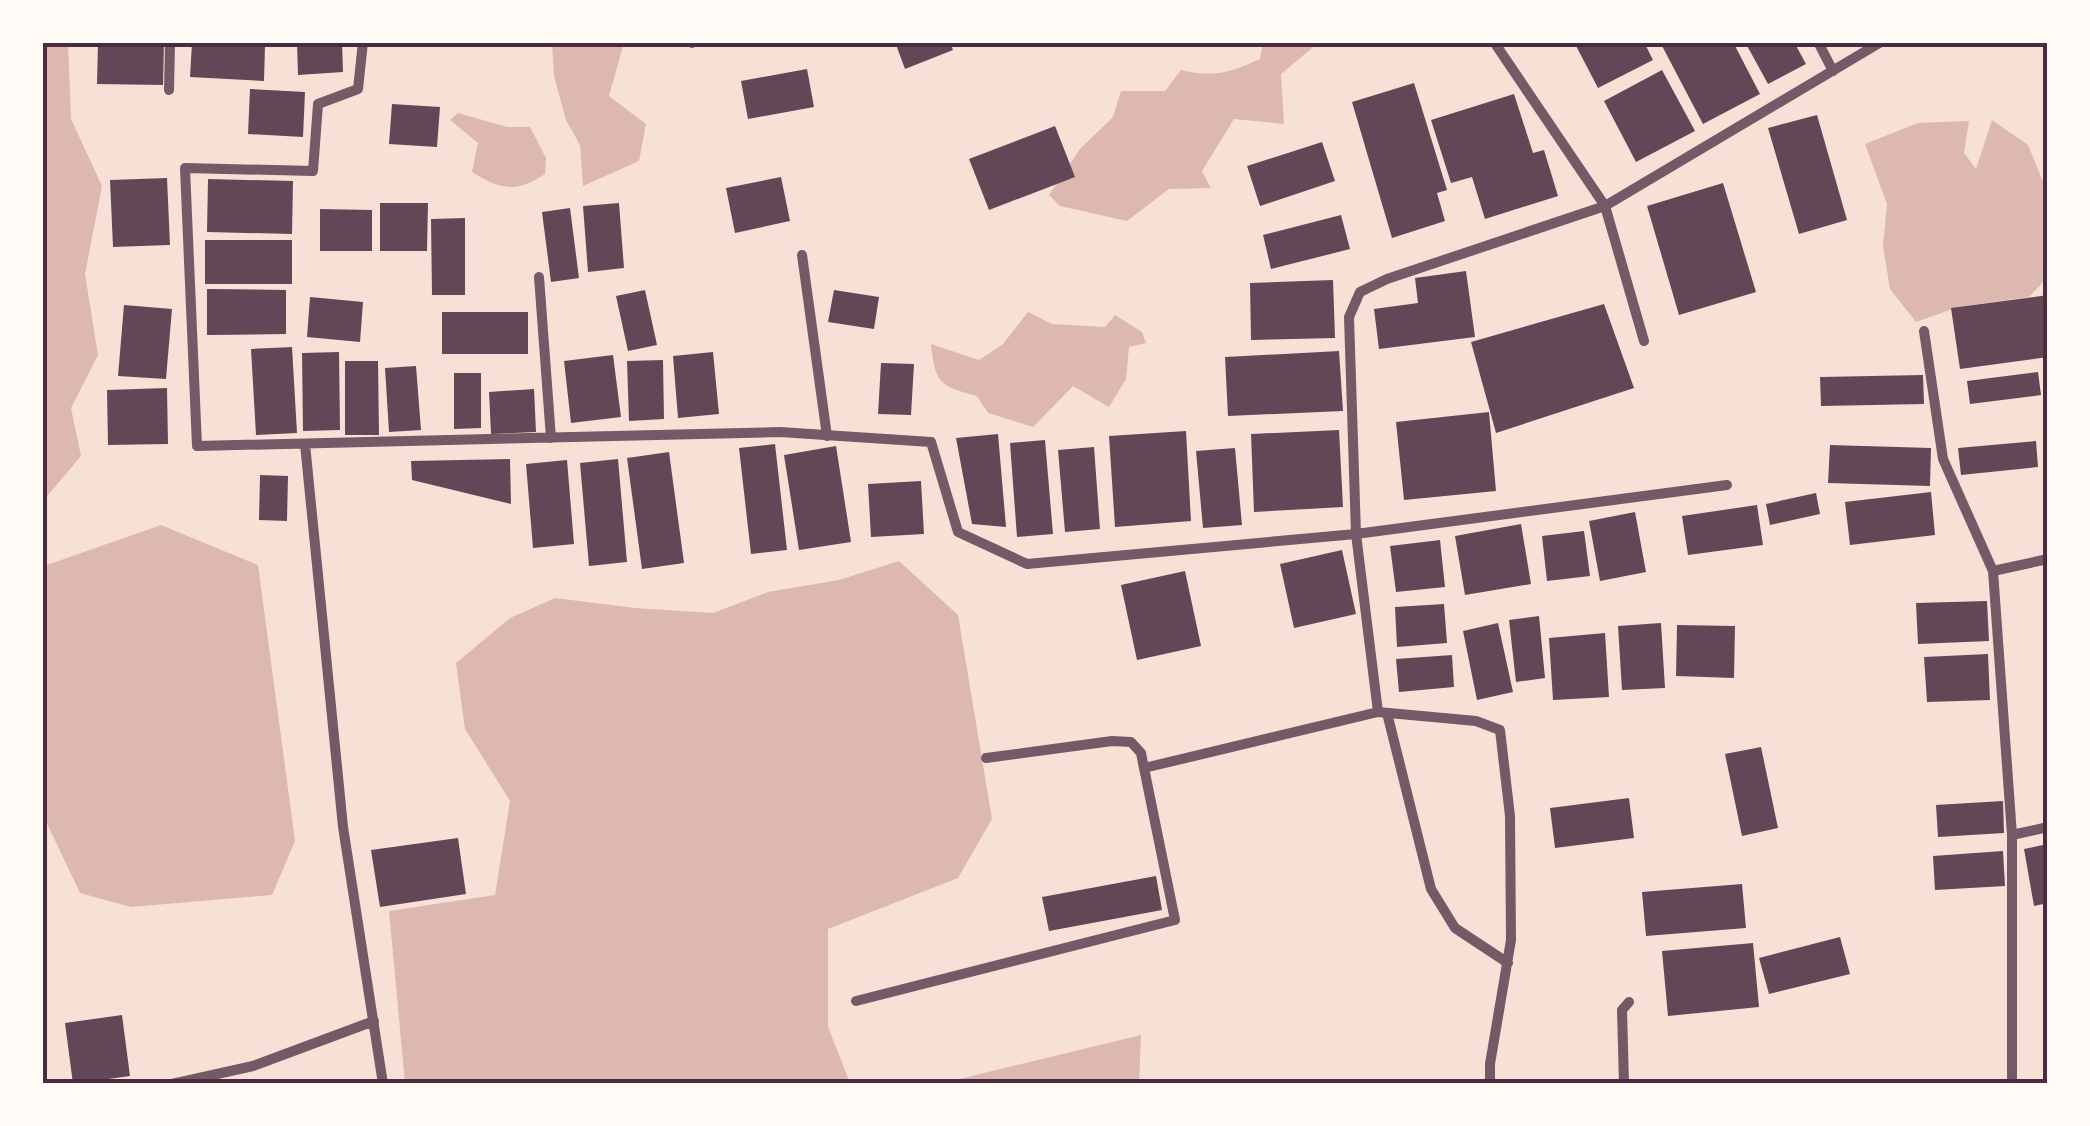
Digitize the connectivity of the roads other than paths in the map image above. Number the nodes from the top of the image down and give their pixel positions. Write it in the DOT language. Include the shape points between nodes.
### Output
graph roads {
  1 [pos="170,42"];
  2 [pos="363,42"];
  3 [pos="1494,42"];
  4 [pos="1818,42"];
  5 [pos="1881,42"];
  6 [pos="1833,71"];
  7 [pos="169,90"];
  8 [pos="1604,206"];
  9 [pos="802,255"];
  10 [pos="539,277"];
  11 [pos="1924,331"];
  12 [pos="1644,341"];
  13 [pos="827,436"];
  14 [pos="551,438"];
  15 [pos="306,444"];
  16 [pos="1727,485"];
  17 [pos="1356,534"];
  18 [pos="2048,558"];
  19 [pos="1993,572"];
  20 [pos="1382,713"];
  21 [pos="986,758"];
  22 [pos="1144,768"];
  23 [pos="2048,827"];
  24 [pos="2012,835"];
  25 [pos="1508,963"];
  26 [pos="856,1001"];
  27 [pos="1629,1002"];
  28 [pos="374,1021"];
  29 [pos="172,1084"];
  30 [pos="383,1084"];
  31 [pos="1490,1084"];
  32 [pos="1624,1084"];
  33 [pos="2012,1084"];
  1 -- 7 [label="street"];
  2 -- 15 [label="street" via="358,89 318,104 312,171 184,168 197,446"];
  3 -- 8 [label="street"];
  4 -- 6 [label="street"];
  5 -- 6 [label="street"];
  6 -- 8 [label="street"];
  8 -- 12 [label="street"];
  8 -- 17 [label="street" via="1360,292 1349,318"];
  9 -- 13 [label="street"];
  10 -- 14 [label="street"];
  11 -- 19 [label="street" via="1943,459"];
  13 -- 14 [label="street"];
  13 -- 17 [label="street" via="931,442 958,532 1027,564"];
  14 -- 15 [label="street"];
  15 -- 28 [label="street" via="343,827"];
  16 -- 17 [label="street"];
  17 -- 20 [label="street"];
  18 -- 19 [label="street"];
  19 -- 24 [label="street"];
  20 -- 22 [label="street"];
  20 -- 25 [label="street" via="1431,889 1454,928"];
  20 -- 25 [label="street" via="1476,721 1500,730 1510,816"];
  21 -- 22 [label="street" via="1130,742 1142,753"];
  22 -- 26 [label="street" via="1175,920"];
  23 -- 24 [label="street"];
  24 -- 33 [label="street"];
  25 -- 31 [label="street"];
  27 -- 32 [label="street" via="1622,1010"];
  28 -- 29 [label="street" via="253,1066"];
  28 -- 30 [label="street"];
}
